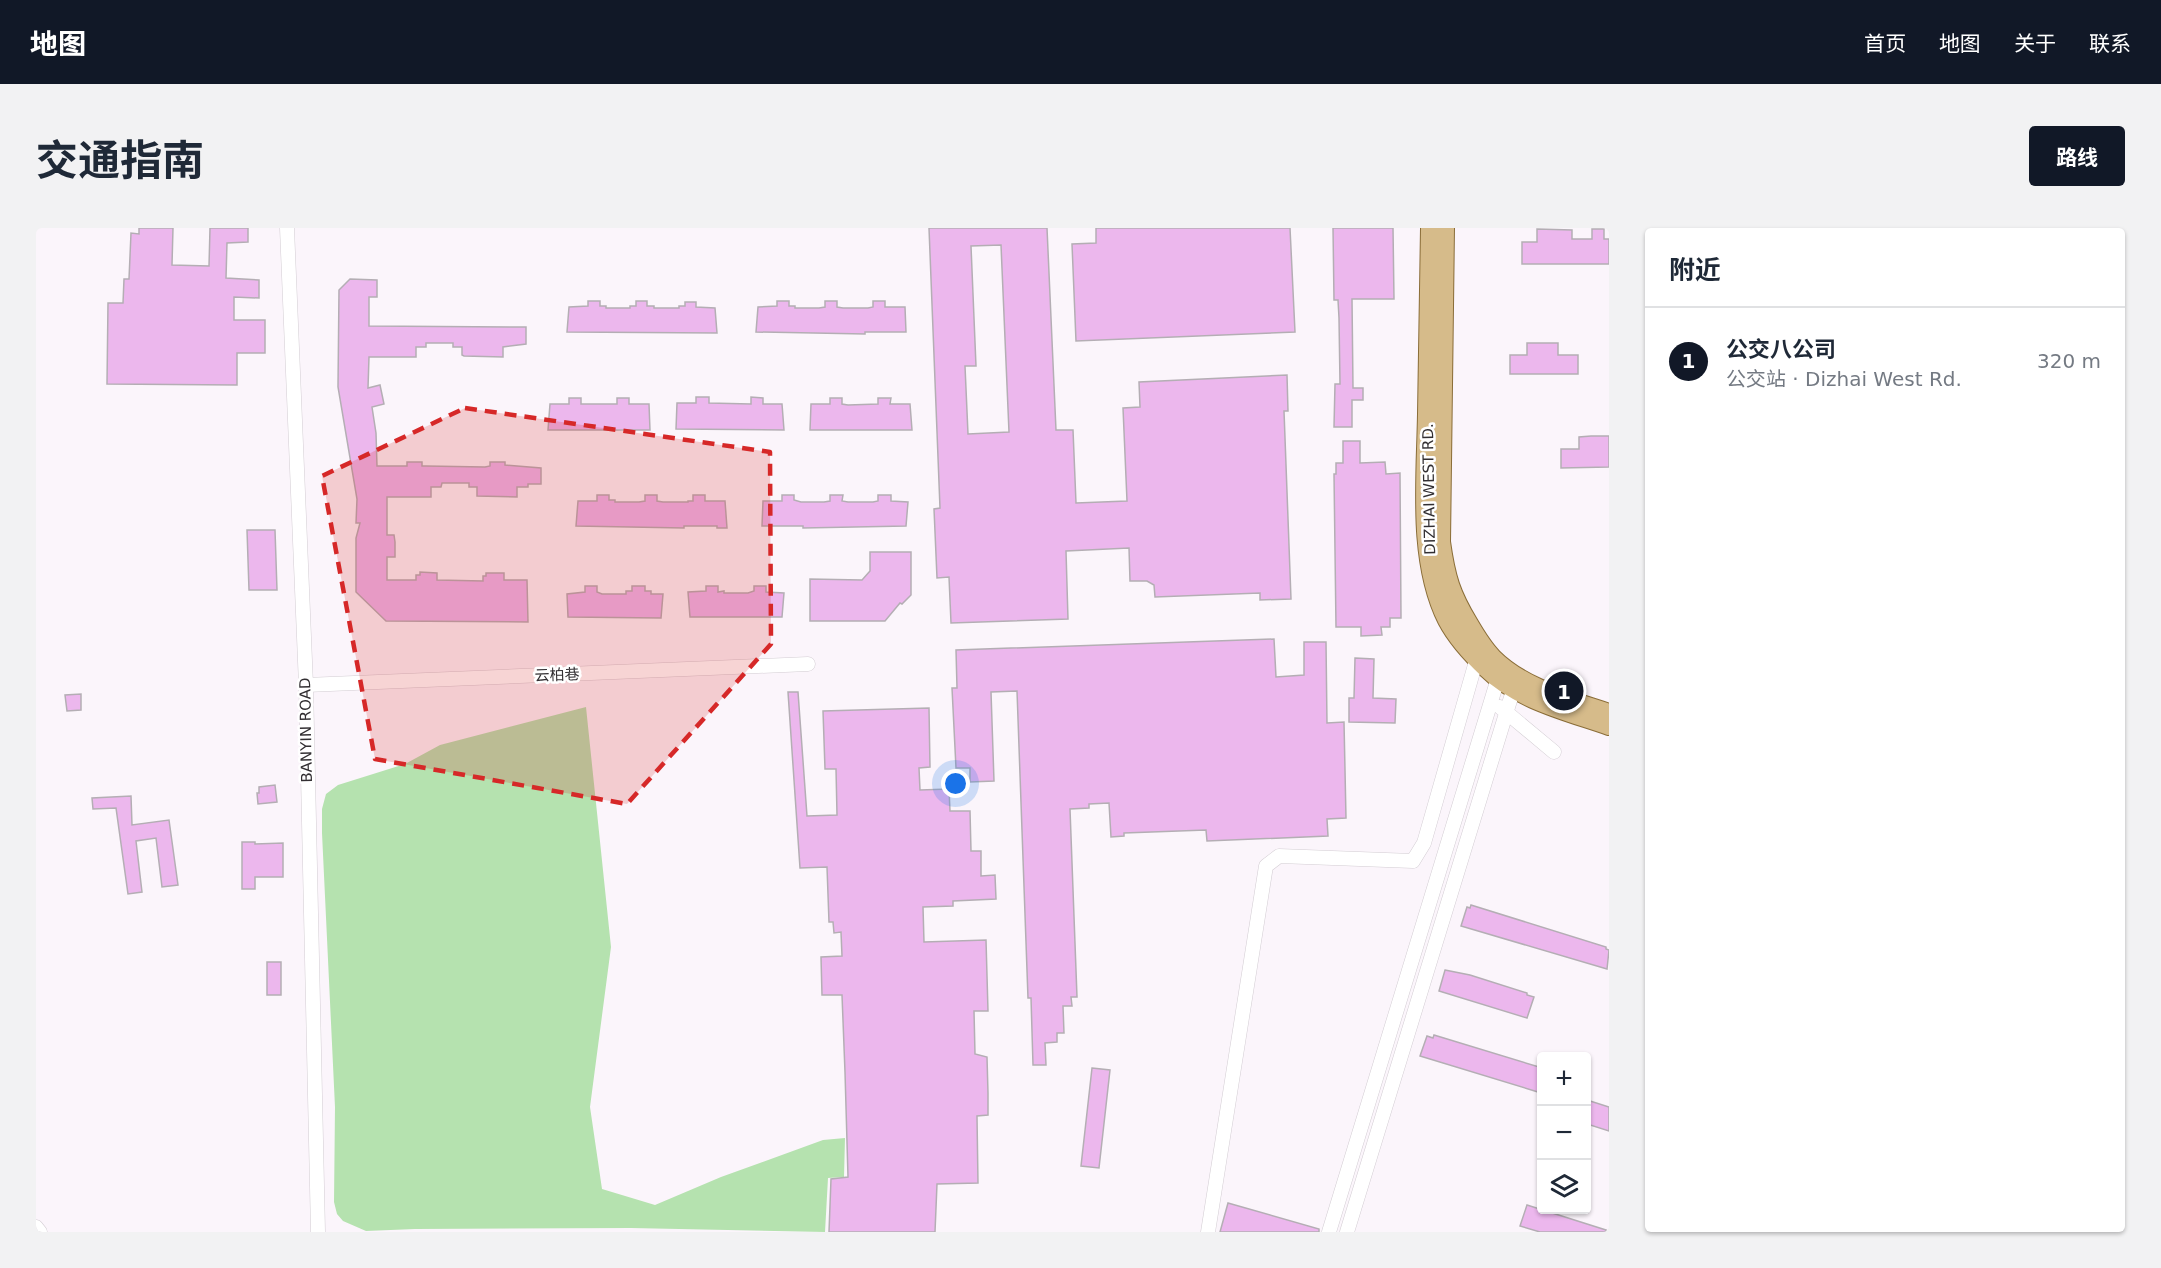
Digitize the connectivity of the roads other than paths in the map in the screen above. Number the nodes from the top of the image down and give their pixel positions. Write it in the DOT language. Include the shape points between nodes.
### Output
graph roads {
  1 [pos="287,228"];
  2 [pos="1430,228"];
  3 [pos="1445,228"];
  4 [pos="1479,650"];
  5 [pos="808,664"];
  6 [pos="1500,672"];
  7 [pos="1516,682"];
  8 [pos="306,685"];
  9 [pos="1491,700"];
  10 [pos="1506,712"];
  11 [pos="1609,713"];
  12 [pos="1609,726"];
  13 [pos="1554,752"];
  14 [pos="36,1227"];
  15 [pos="40,1232"];
  16 [pos="318,1232"];
  17 [pos="1208,1232"];
  18 [pos="1329,1232"];
  19 [pos="1347,1232"];
  1 -- 8 [label="street, BANYIN ROAD"];
  2 -- 4 [label="main road, DIZHAI WEST RD." via="1427,540 1447,620 1460,638"];
  3 -- 4 [label="main road, DIZHAI WEST RD." via="1441,542 1454,597"];
  4 -- 6 [label="main road, DIZHAI WEST RD." via="1487,669"];
  4 -- 17 [label="street" via="1424,843 1413,861 1279,856 1266,866"];
  5 -- 8 [label="street, 云柏巷"];
  6 -- 7 [label="main road, DIZHAI WEST RD."];
  6 -- 9 [label="street"];
  7 -- 10 [label="street"];
  7 -- 11 [label="main road, DIZHAI WEST RD."];
  7 -- 12 [label="main road, DIZHAI WEST RD." via="1528,696"];
  8 -- 16 [label="street, BANYIN ROAD"];
  9 -- 10 [label="street"];
  9 -- 18 [label="street"];
  10 -- 13 [label="street"];
  10 -- 19 [label="street"];
  14 -- 15 [label="street"];
}
